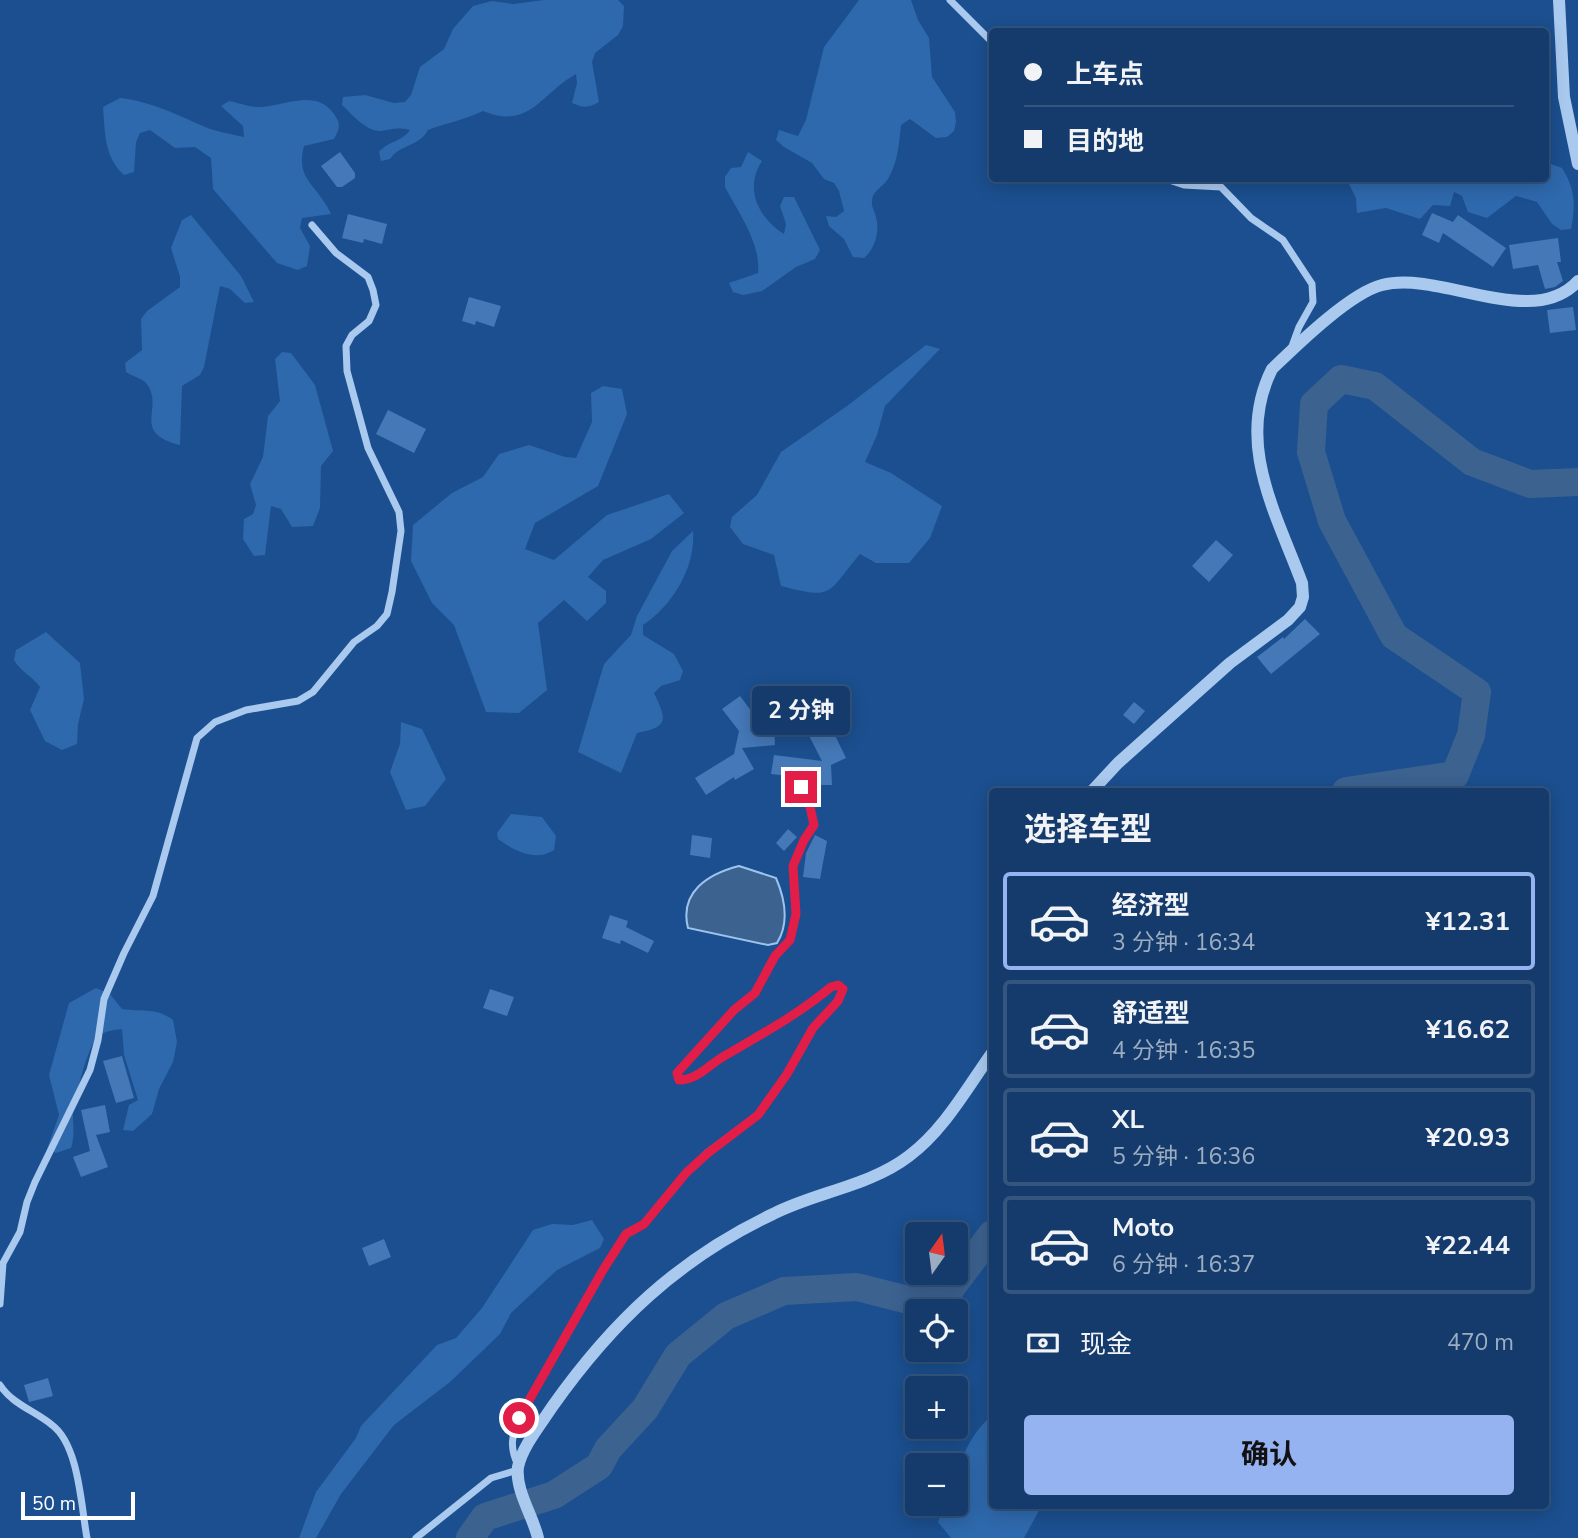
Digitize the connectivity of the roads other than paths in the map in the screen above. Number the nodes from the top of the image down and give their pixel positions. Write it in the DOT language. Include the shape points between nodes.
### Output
graph roads {
  1 [pos="950,0"];
  2 [pos="1559,0"];
  3 [pos="989,39"];
  4 [pos="1578,164"];
  5 [pos="1175,182"];
  6 [pos="312,225"];
  7 [pos="1578,281"];
  8 [pos="1290,353"];
  9 [pos="801,787"];
  10 [pos="1095,788"];
  11 [pos="989,1057"];
  12 [pos="0,1304"];
  13 [pos="0,1385"];
  14 [pos="518,1468"];
  15 [pos="87,1538"];
  16 [pos="416,1538"];
  17 [pos="538,1538"];
  1 -- 3 [label="street"];
  2 -- 4 [label="street" via="1564,97"];
  5 -- 8 [label="street" via="1221,187 1251,218 1283,240 1299,262 1315,293"];
  6 -- 12 [label="street" via="336,253 368,277 376,305 369,321 346,346 347,371 368,448 399,512 401,531 387,614 354,642 313,692 298,701 246,710 215,722 197,738 153,896 104,999 90,1070 35,1182 20,1232 4,1262"];
  7 -- 8 [label="street" via="1554,297 1512,301 1433,284 1381,285 1342,308"];
  8 -- 10 [label="street" via="1272,369 1266,382 1257,450 1263,485 1302,583 1300,607 1230,663"];
  9 -- 14 [label="street" via="814,825 793,866 796,914 790,940 775,956 755,993 677,1073 679,1080 690,1080 773,1030 831,987 843,989 758,1115 708,1153 644,1224 626,1234 519,1418 511,1441"];
  11 -- 14 [label="street" via="946,1118 909,1157 775,1212 686,1263 655,1288 580,1368 546,1416"];
  13 -- 15 [label="street" via="16,1402 62,1433 72,1457"];
  14 -- 16 [label="street" via="491,1478"];
  14 -- 17 [label="street"];
}
